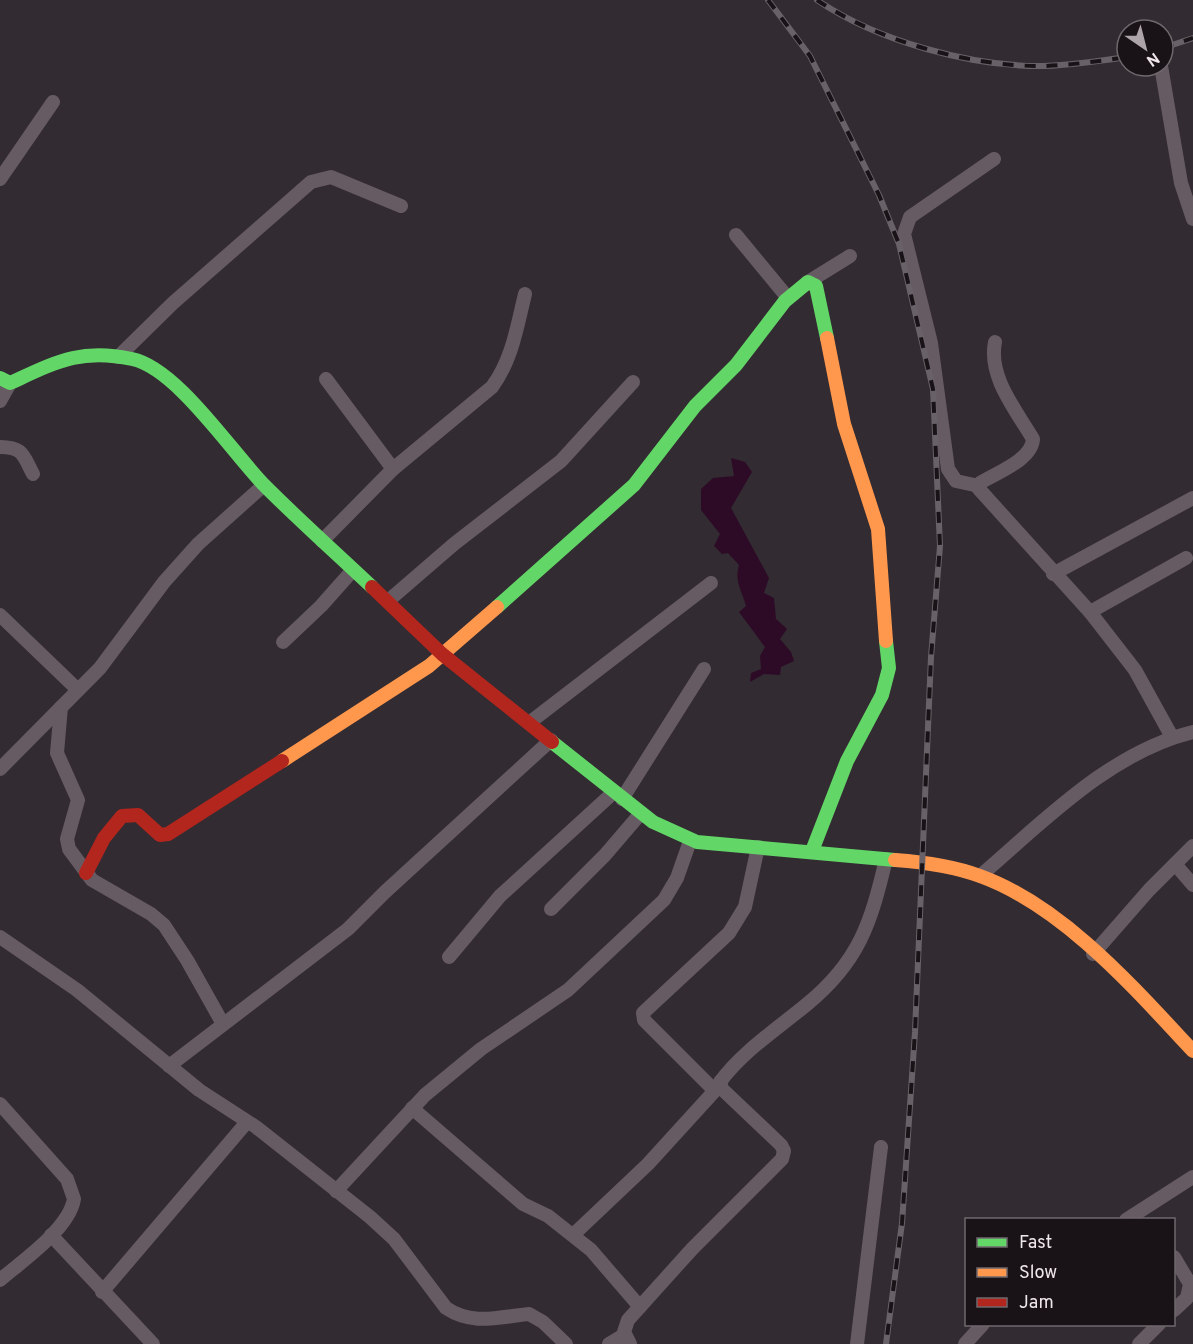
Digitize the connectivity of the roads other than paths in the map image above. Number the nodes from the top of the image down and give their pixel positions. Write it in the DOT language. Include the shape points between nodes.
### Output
graph roads {
  1 [pos="1163,78"];
  2 [pos="53,102"];
  3 [pos="994,159"];
  4 [pos="0,178"];
  5 [pos="402,206"];
  6 [pos="1193,219"];
  7 [pos="736,235"];
  8 [pos="850,256"];
  9 [pos="808,282"];
  10 [pos="525,294"];
  11 [pos="788,297"];
  12 [pos="995,342"];
  13 [pos="118,357"];
  14 [pos="326,379"];
  15 [pos="5,381"];
  16 [pos="633,382"];
  17 [pos="0,401"];
  18 [pos="0,447"];
  19 [pos="393,469"];
  20 [pos="33,474"];
  21 [pos="264,485"];
  22 [pos="979,486"];
  23 [pos="1193,498"];
  24 [pos="322,541"];
  25 [pos="1186,558"];
  26 [pos="353,570"];
  27 [pos="1053,574"];
  28 [pos="711,583"];
  29 [pos="388,601"];
  30 [pos="1090,612"];
  31 [pos="0,615"];
  32 [pos="284,642"];
  33 [pos="442,654"];
  34 [pos="704,669"];
  35 [pos="78,690"];
  36 [pos="61,707"];
  37 [pos="529,723"];
  38 [pos="1193,732"];
  39 [pos="1172,737"];
  40 [pos="552,740"];
  41 [pos="0,769"];
  42 [pos="618,795"];
  43 [pos="641,813"];
  44 [pos="690,841"];
  45 [pos="1193,846"];
  46 [pos="758,847"];
  47 [pos="812,851"];
  48 [pos="886,859"];
  49 [pos="1175,864"];
  50 [pos="86,873"];
  51 [pos="980,876"];
  52 [pos="1193,885"];
  53 [pos="551,909"];
  54 [pos="0,937"];
  55 [pos="1093,954"];
  56 [pos="449,957"];
  57 [pos="223,1024"];
  58 [pos="1193,1051"];
  59 [pos="169,1066"];
  60 [pos="717,1088"];
  61 [pos="0,1104"];
  62 [pos="412,1108"];
  63 [pos="247,1122"];
  64 [pos="881,1147"];
  65 [pos="1193,1177"];
  66 [pos="336,1191"];
  67 [pos="1147,1214"];
  68 [pos="51,1235"];
  69 [pos="573,1235"];
  70 [pos="1175,1260"];
  71 [pos="0,1280"];
  72 [pos="102,1292"];
  73 [pos="640,1307"];
  74 [pos="1175,1308"];
  75 [pos="981,1326"];
  76 [pos="1157,1326"];
  77 [pos="627,1340"];
  78 [pos="153,1344"];
  79 [pos="566,1344"];
  80 [pos="609,1344"];
  81 [pos="857,1344"];
  82 [pos="965,1344"];
  83 [pos="1139,1344"];
  1 -- 6 [label="street" via="1181,183"];
  2 -- 4 [label="street"];
  3 -- 22 [label="street" via="910,217 904,234 931,344 948,469 957,481"];
  5 -- 13 [label="street" via="331,177 311,182 173,303"];
  7 -- 11 [label="street"];
  8 -- 9 [label="street"];
  9 -- 11 [label="street"];
  9 -- 47 [label="street" via="816,286 844,423 878,529 889,668 882,695 847,761"];
  10 -- 19 [label="street" via="509,357 492,387"];
  11 -- 33 [label="street" via="736,365 694,406 634,485"];
  12 -- 22 [label="street" via="992,355 997,375 1033,444 1023,457"];
  13 -- 15 [label="street" via="66,357"];
  13 -- 21 [label="street" via="134,359 160,372 213,424"];
  14 -- 19 [label="street"];
  15 -- 17 [label="street"];
  16 -- 29 [label="street" via="561,461"];
  18 -- 20 [label="street" via="21,452"];
  19 -- 24 [label="street"];
  21 -- 24 [label="street"];
  21 -- 35 [label="street" via="198,544 106,661"];
  22 -- 27 [label="street"];
  23 -- 27 [label="street"];
  24 -- 26 [label="street"];
  25 -- 30 [label="street"];
  26 -- 29 [label="street"];
  26 -- 32 [label="street"];
  27 -- 30 [label="street"];
  28 -- 37 [label="street"];
  29 -- 33 [label="street"];
  30 -- 39 [label="street" via="1136,670"];
  31 -- 35 [label="street"];
  33 -- 37 [label="street"];
  33 -- 50 [label="street" via="408,682 168,834 160,836 138,815 122,816 104,838"];
  34 -- 42 [label="street"];
  35 -- 36 [label="street"];
  36 -- 41 [label="street"];
  36 -- 50 [label="street" via="57,753 78,800 68,844"];
  37 -- 40 [label="street"];
  38 -- 39 [label="street"];
  39 -- 51 [label="street" via="1091,780"];
  40 -- 42 [label="street"];
  40 -- 57 [label="street" via="348,929"];
  42 -- 43 [label="street"];
  42 -- 56 [label="street" via="500,896"];
  43 -- 44 [label="street"];
  43 -- 53 [label="street"];
  44 -- 46 [label="street"];
  44 -- 62 [label="street" via="677,878 664,900 609,954 556,999 481,1049"];
  45 -- 49 [label="street"];
  46 -- 47 [label="street"];
  46 -- 60 [label="street" via="745,907 729,933 643,1013 644,1020"];
  47 -- 48 [label="street"];
  48 -- 51 [label="street" via="922,862"];
  48 -- 60 [label="street" via="874,913 846,963 827,987 760,1041"];
  49 -- 52 [label="street"];
  49 -- 55 [label="street"];
  50 -- 57 [label="street" via="164,925"];
  51 -- 55 [label="street" via="1031,902"];
  54 -- 59 [label="street" via="77,990"];
  55 -- 58 [label="street" via="1130,984"];
  57 -- 59 [label="street"];
  59 -- 63 [label="street"];
  60 -- 69 [label="street" via="648,1164"];
  60 -- 73 [label="street" via="778,1142 784,1154"];
  61 -- 68 [label="street" via="71,1186 73,1204"];
  62 -- 66 [label="street"];
  62 -- 69 [label="street" via="523,1204"];
  63 -- 66 [label="street"];
  63 -- 72 [label="street"];
  64 -- 81 [label="street"];
  65 -- 67 [label="street"];
  66 -- 79 [label="street" via="394,1239 446,1308 458,1316 474,1320 529,1314"];
  68 -- 71 [label="street"];
  68 -- 72 [label="street"];
  69 -- 73 [label="street" via="599,1258"];
  70 -- 74 [label="street" via="1190,1284 1187,1298"];
  72 -- 78 [label="street"];
  73 -- 77 [label="street" via="625,1325"];
  75 -- 82 [label="street"];
  76 -- 83 [label="street"];
  77 -- 80 [label="street"];
}
